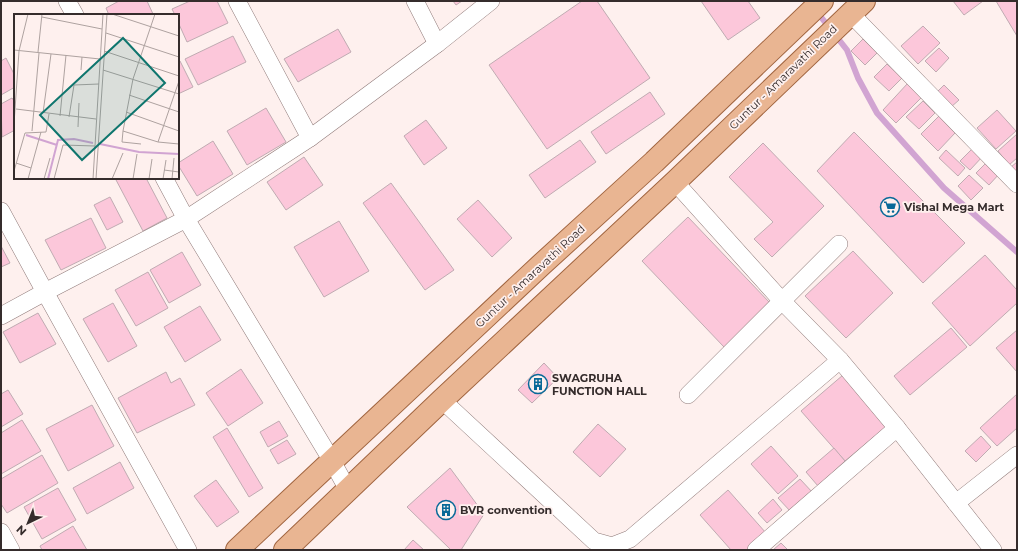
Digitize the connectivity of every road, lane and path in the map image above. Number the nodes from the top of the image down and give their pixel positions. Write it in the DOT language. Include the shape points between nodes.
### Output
graph roads {
  1 [pos="67,1"];
  2 [pos="237,1"];
  3 [pos="415,1"];
  4 [pos="491,1"];
  5 [pos="822,1"];
  6 [pos="852,12"];
  7 [pos="74,14"];
  8 [pos="437,44"];
  9 [pos="310,138"];
  10 [pos="165,179"];
  11 [pos="675,182"];
  12 [pos="1017,184"];
  13 [pos="1,211"];
  14 [pos="186,219"];
  15 [pos="839,244"];
  16 [pos="45,292"];
  17 [pos="782,300"];
  18 [pos="1,316"];
  19 [pos="840,360"];
  20 [pos="688,395"];
  21 [pos="442,400"];
  22 [pos="897,428"];
  23 [pos="1017,455"];
  24 [pos="332,461"];
  25 [pos="348,490"];
  26 [pos="956,503"];
  27 [pos="1,532"];
  28 [pos="987,548"];
  29 [pos="11,550"];
  30 [pos="188,550"];
  31 [pos="237,550"];
  32 [pos="285,550"];
  33 [pos="756,550"];
  1 -- 7 [label="street"];
  2 -- 9 [label="street"];
  3 -- 8 [label="street"];
  4 -- 8 [label="street"];
  5 -- 24 [label="main road, Guntur - Amaravathi Road" via="654,162"];
  6 -- 11 [label="main road, Guntur - Amaravathi Road"];
  6 -- 12 [label="street"];
  8 -- 9 [label="street"];
  9 -- 14 [label="street"];
  10 -- 14 [label="street"];
  11 -- 17 [label="street"];
  11 -- 21 [label="main road, Guntur - Amaravathi Road"];
  13 -- 16 [label="street"];
  14 -- 16 [label="street"];
  14 -- 24 [label="street"];
  15 -- 17 [label="street"];
  16 -- 18 [label="street"];
  16 -- 30 [label="street"];
  17 -- 19 [label="street"];
  17 -- 20 [label="street"];
  19 -- 21 [label="street" via="630,540 612,546 594,541"];
  19 -- 22 [label="street"];
  21 -- 25 [label="main road, Guntur - Amaravathi Road"];
  22 -- 26 [label="street"];
  22 -- 33 [label="street"];
  23 -- 26 [label="street"];
  24 -- 25 [label="street"];
  24 -- 31 [label="main road, Guntur - Amaravathi Road"];
  25 -- 32 [label="main road, Guntur - Amaravathi Road"];
  26 -- 28 [label="street"];
  27 -- 29 [label="street"];
}
